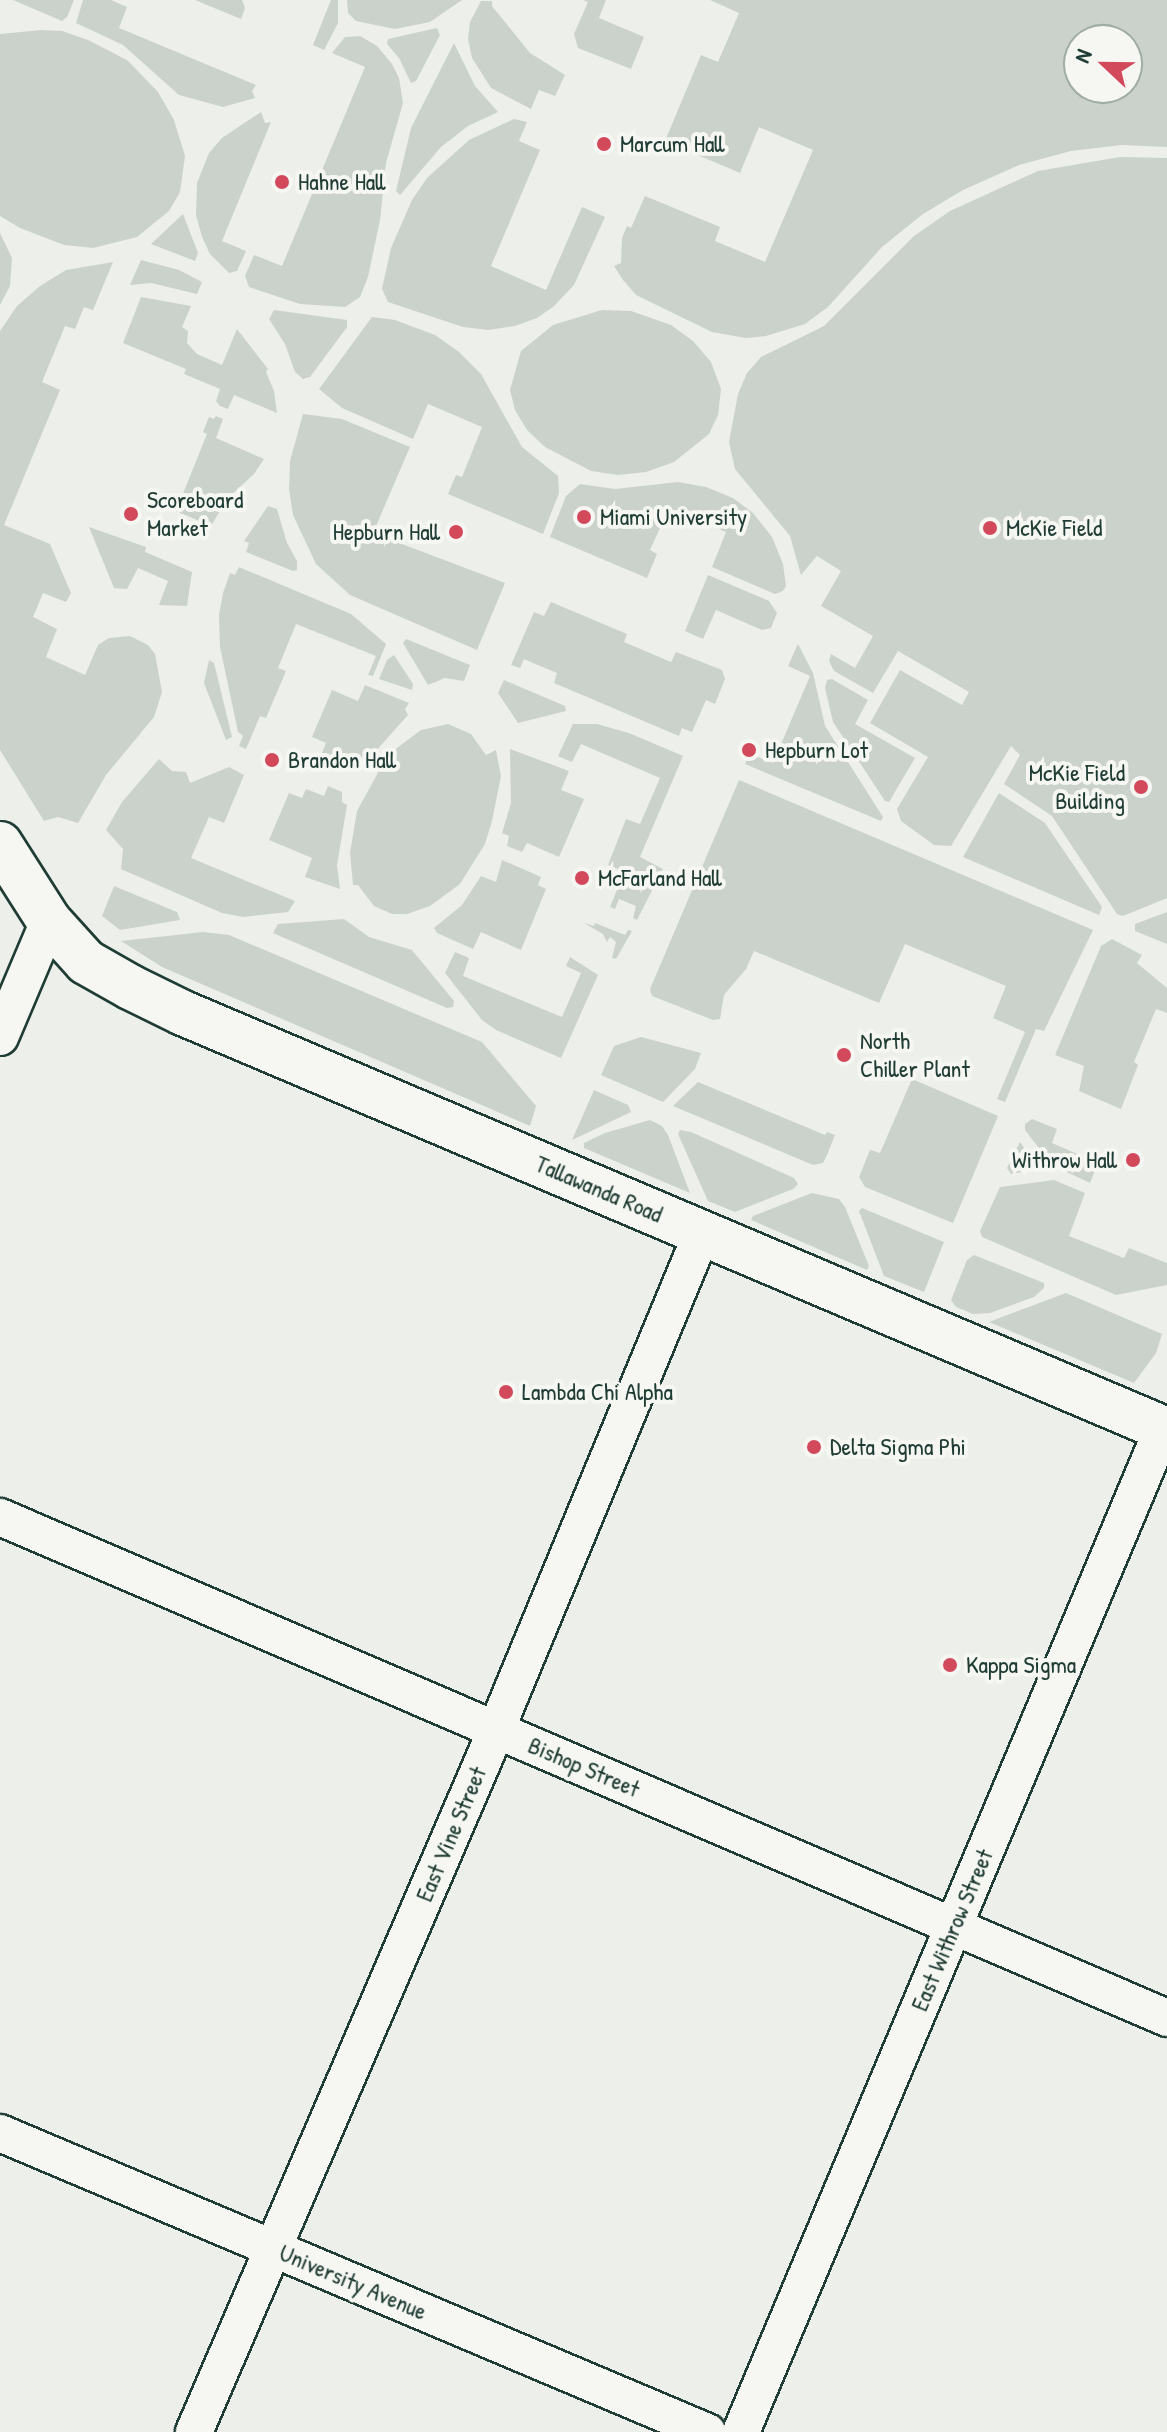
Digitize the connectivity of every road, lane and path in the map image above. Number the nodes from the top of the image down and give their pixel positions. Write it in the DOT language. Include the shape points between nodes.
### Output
graph roads {
  1 [pos="0,844"];
  2 [pos="49,921"];
  3 [pos="0,1037"];
  4 [pos="702,1233"];
  5 [pos="1165,1429"];
  6 [pos="0,1517"];
  7 [pos="495,1729"];
  8 [pos="954,1926"];
  9 [pos="1167,2018"];
  10 [pos="0,2133"];
  11 [pos="274,2249"];
  12 [pos="194,2432"];
  13 [pos="707,2432"];
  14 [pos="741,2432"];
  1 -- 2 [label="street, Tallawanda Road"];
  2 -- 3 [label="street"];
  2 -- 4 [label="street, Tallawanda Road" via="86,962 183,1013"];
  4 -- 5 [label="street, Tallawanda Road"];
  4 -- 7 [label="street, East Vine Street"];
  5 -- 8 [label="street, East Withrow Street"];
  6 -- 7 [label="street, Bishop Street"];
  7 -- 8 [label="street, Bishop Street"];
  7 -- 11 [label="street, East Vine Street"];
  8 -- 9 [label="street, Bishop Street"];
  8 -- 14 [label="street, East Withrow Street"];
  10 -- 11 [label="street, University Avenue"];
  11 -- 12 [label="street, East Vine Street"];
  11 -- 13 [label="street, University Avenue"];
}
